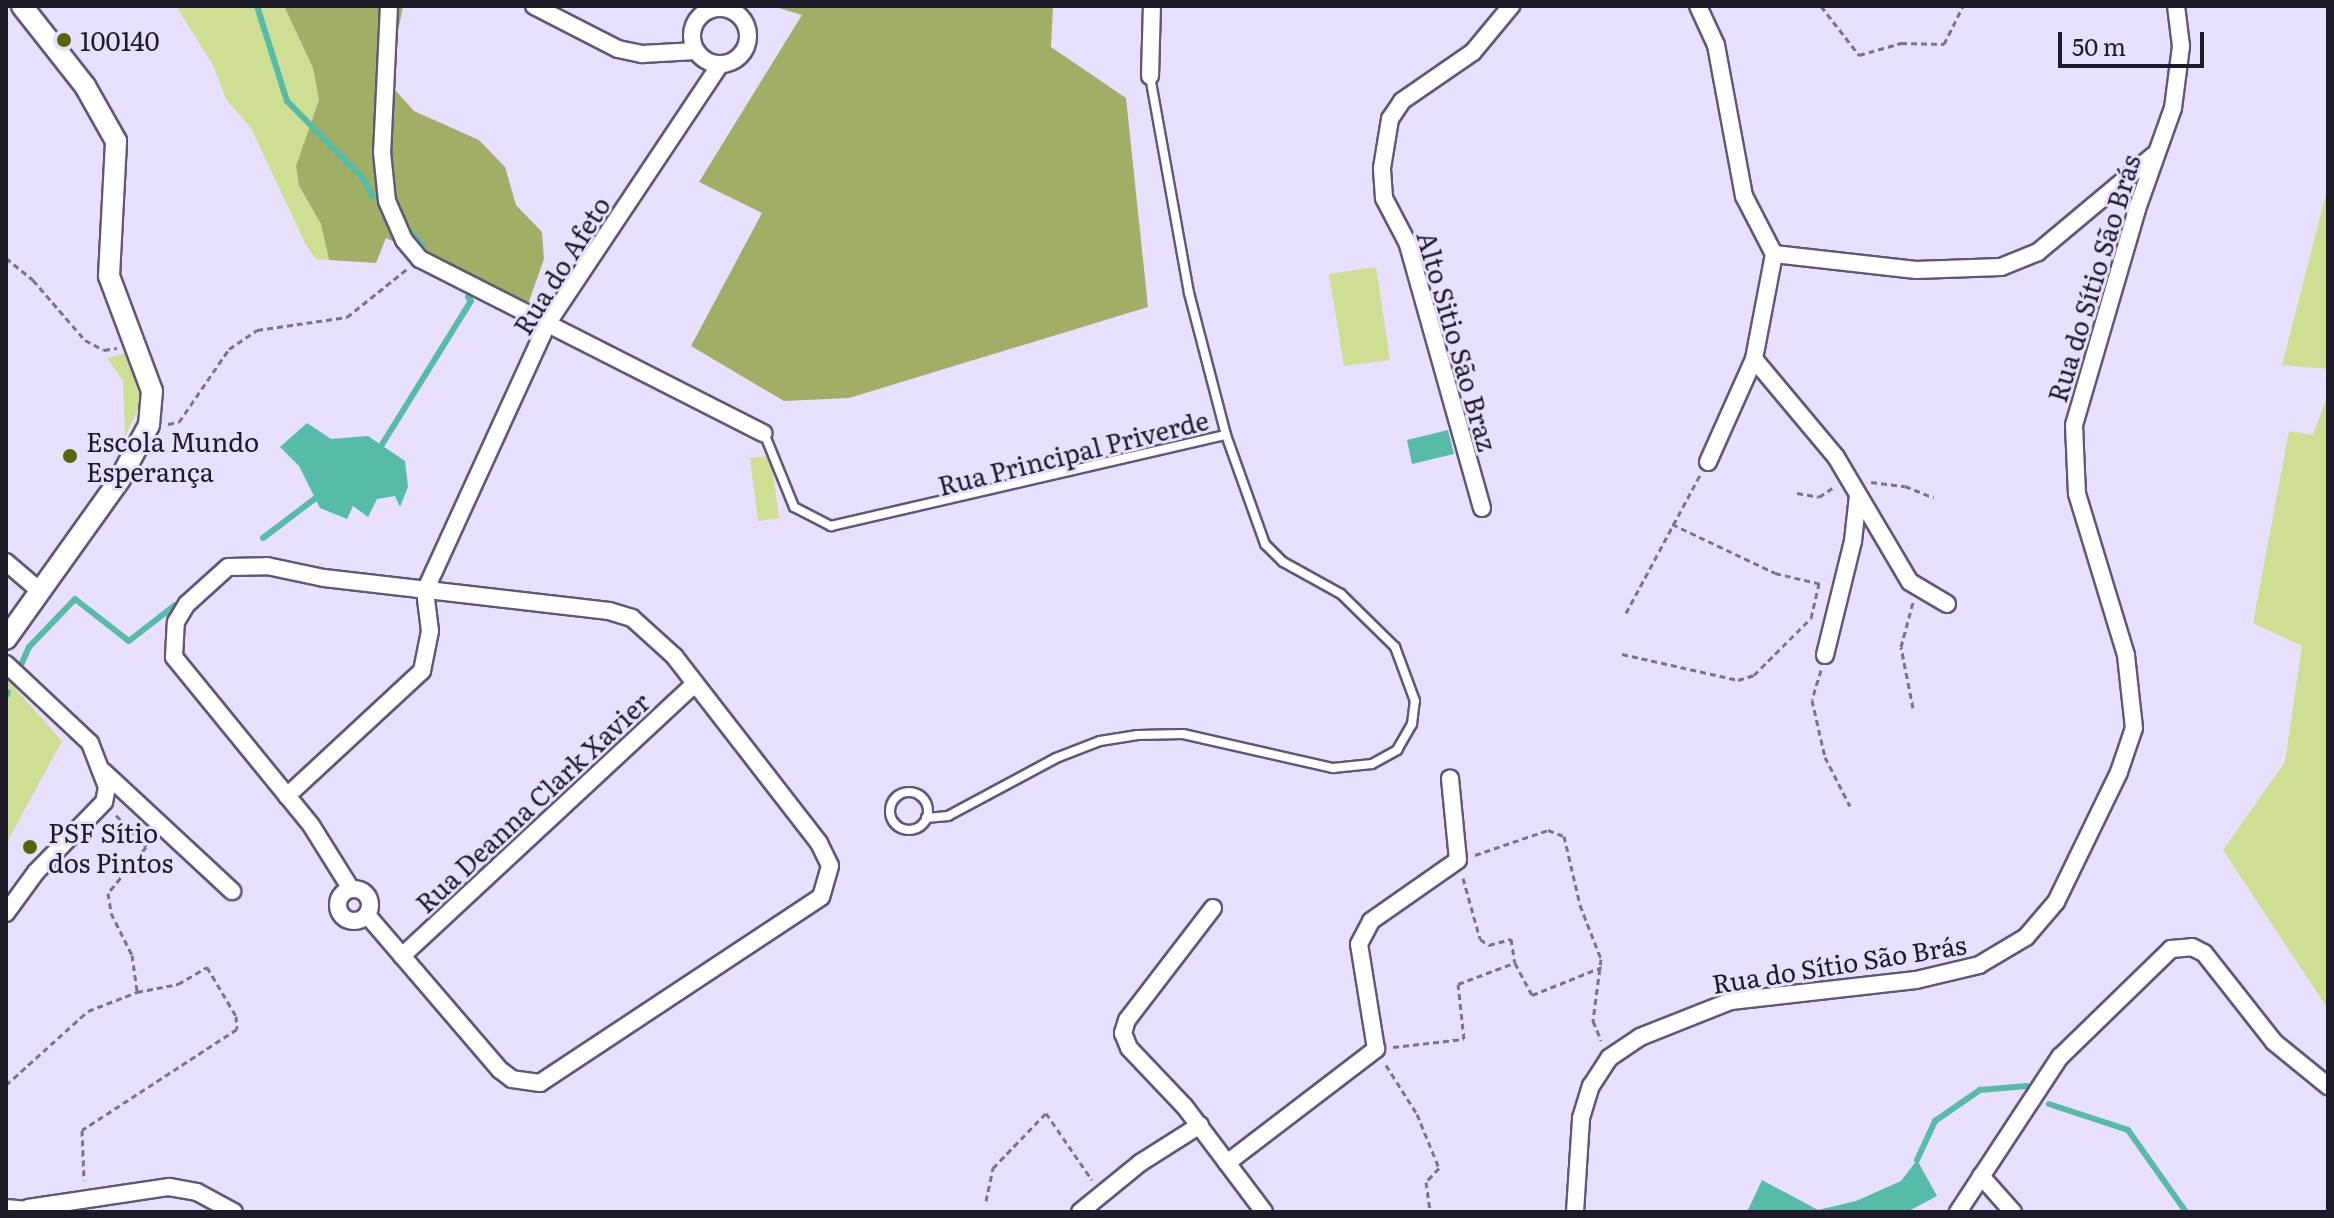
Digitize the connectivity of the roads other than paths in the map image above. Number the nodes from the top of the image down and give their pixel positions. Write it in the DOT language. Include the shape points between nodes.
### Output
graph roads {
  1 [pos="22,6"];
  2 [pos="389,6"];
  3 [pos="534,6"];
  4 [pos="1152,6"];
  5 [pos="1511,6"];
  6 [pos="1698,6"];
  7 [pos="2176,6"];
  8 [pos="696,51"];
  9 [pos="720,65"];
  10 [pos="1150,76"];
  11 [pos="2154,155"];
  12 [pos="1774,254"];
  13 [pos="547,324"];
  14 [pos="1754,359"];
  15 [pos="763,433"];
  16 [pos="1226,435"];
  17 [pos="1708,462"];
  18 [pos="1858,495"];
  19 [pos="1482,508"];
  20 [pos="6,562"];
  21 [pos="425,591"];
  22 [pos="41,592"];
  23 [pos="1947,604"];
  24 [pos="6,639"];
  25 [pos="1825,655"];
  26 [pos="6,664"];
  27 [pos="695,684"];
  28 [pos="104,772"];
  29 [pos="1450,778"];
  30 [pos="287,796"];
  31 [pos="926,818"];
  32 [pos="351,889"];
  33 [pos="232,891"];
  34 [pos="1213,908"];
  35 [pos="6,913"];
  36 [pos="367,915"];
  37 [pos="402,956"];
  38 [pos="2328,1086"];
  39 [pos="1200,1125"];
  40 [pos="1227,1163"];
  41 [pos="1981,1176"];
  42 [pos="6,1210"];
  43 [pos="29,1210"];
  44 [pos="234,1212"];
  45 [pos="1080,1212"];
  46 [pos="1264,1212"];
  47 [pos="1575,1212"];
  48 [pos="1958,1212"];
  49 [pos="2013,1212"];
  1 -- 22 [label="street" via="85,86 116,141 109,276 152,391 149,425 120,479"];
  2 -- 13 [label="street" via="382,138 387,201 404,240 420,259"];
  3 -- 8 [label="street" via="618,49 642,54"];
  4 -- 10 [label="street"];
  5 -- 19 [label="street, Alto Sitio São Braz" via="1473,52 1402,101 1390,119 1382,168 1384,198 1407,242"];
  6 -- 12 [label="street" via="1716,45 1744,196"];
  7 -- 11 [label="street, Rua do Sítio São Brás" via="2179,77"];
  8 -- 9 [label="street"];
  8 -- 9 [label="street, Rua do Afeto" via="692,33 700,17 715,8 733,10 746,24 748,43 738,58"];
  9 -- 13 [label="street, Rua do Afeto"];
  10 -- 16 [label="lane, Rua Principal Priverde" via="1189,293"];
  11 -- 12 [label="street" via="2038,252 2001,267 1916,270"];
  11 -- 47 [label="street, Rua do Sítio São Brás" via="2082,389 2073,462 2089,545 2132,679 2134,728 2119,772 2056,902 2026,937 1979,965 1916,980 1731,1001 1666,1024 1609,1058 1591,1086 1581,1118"];
  12 -- 14 [label="street"];
  13 -- 15 [label="street"];
  13 -- 21 [label="street, Rua do Afeto"];
  14 -- 17 [label="street"];
  14 -- 18 [label="street" via="1836,457"];
  15 -- 16 [label="lane, Rua Principal Priverde" via="794,507 831,526"];
  16 -- 31 [label="lane" via="1265,544 1283,562 1341,594 1395,647 1415,701 1412,724 1397,750 1372,764 1333,768 1183,734 1138,735 1100,741 1056,758 948,816"];
  18 -- 23 [label="street" via="1910,582"];
  18 -- 25 [label="street"];
  20 -- 22 [label="street"];
  21 -- 27 [label="street" via="632,618 653,634"];
  21 -- 30 [label="street" via="430,631 422,671"];
  21 -- 30 [label="street" via="267,566 228,567 187,604 176,622 174,657"];
  22 -- 24 [label="street"];
  26 -- 28 [label="street" via="90,743"];
  27 -- 37 [label="street, Rua Deanna Clark Xavier"];
  27 -- 37 [label="street" via="819,843 830,866 827,889 540,1083 512,1079 500,1070"];
  28 -- 33 [label="street"];
  28 -- 35 [label="street" via="104,802 36,872"];
  29 -- 40 [label="street" via="1458,860 1371,921 1363,933 1359,961 1376,1049"];
  30 -- 32 [label="street"];
  31 -- 31 [label="lane" via="919,795 901,794 892,802 892,820 901,828 918,827"];
  32 -- 36 [label="street" via="369,899"];
  32 -- 36 [label="street" via="339,898 339,913 352,921"];
  34 -- 39 [label="street" via="1127,1020 1123,1033 1129,1048"];
  36 -- 37 [label="street"];
  38 -- 41 [label="street" via="2274,1042 2219,970 2192,947 2171,949 2060,1057"];
  39 -- 40 [label="street"];
  39 -- 45 [label="street"];
  40 -- 46 [label="street"];
  41 -- 48 [label="street"];
  41 -- 49 [label="street"];
  42 -- 43 [label="street"];
  43 -- 44 [label="street" via="169,1187 197,1192"];
}
